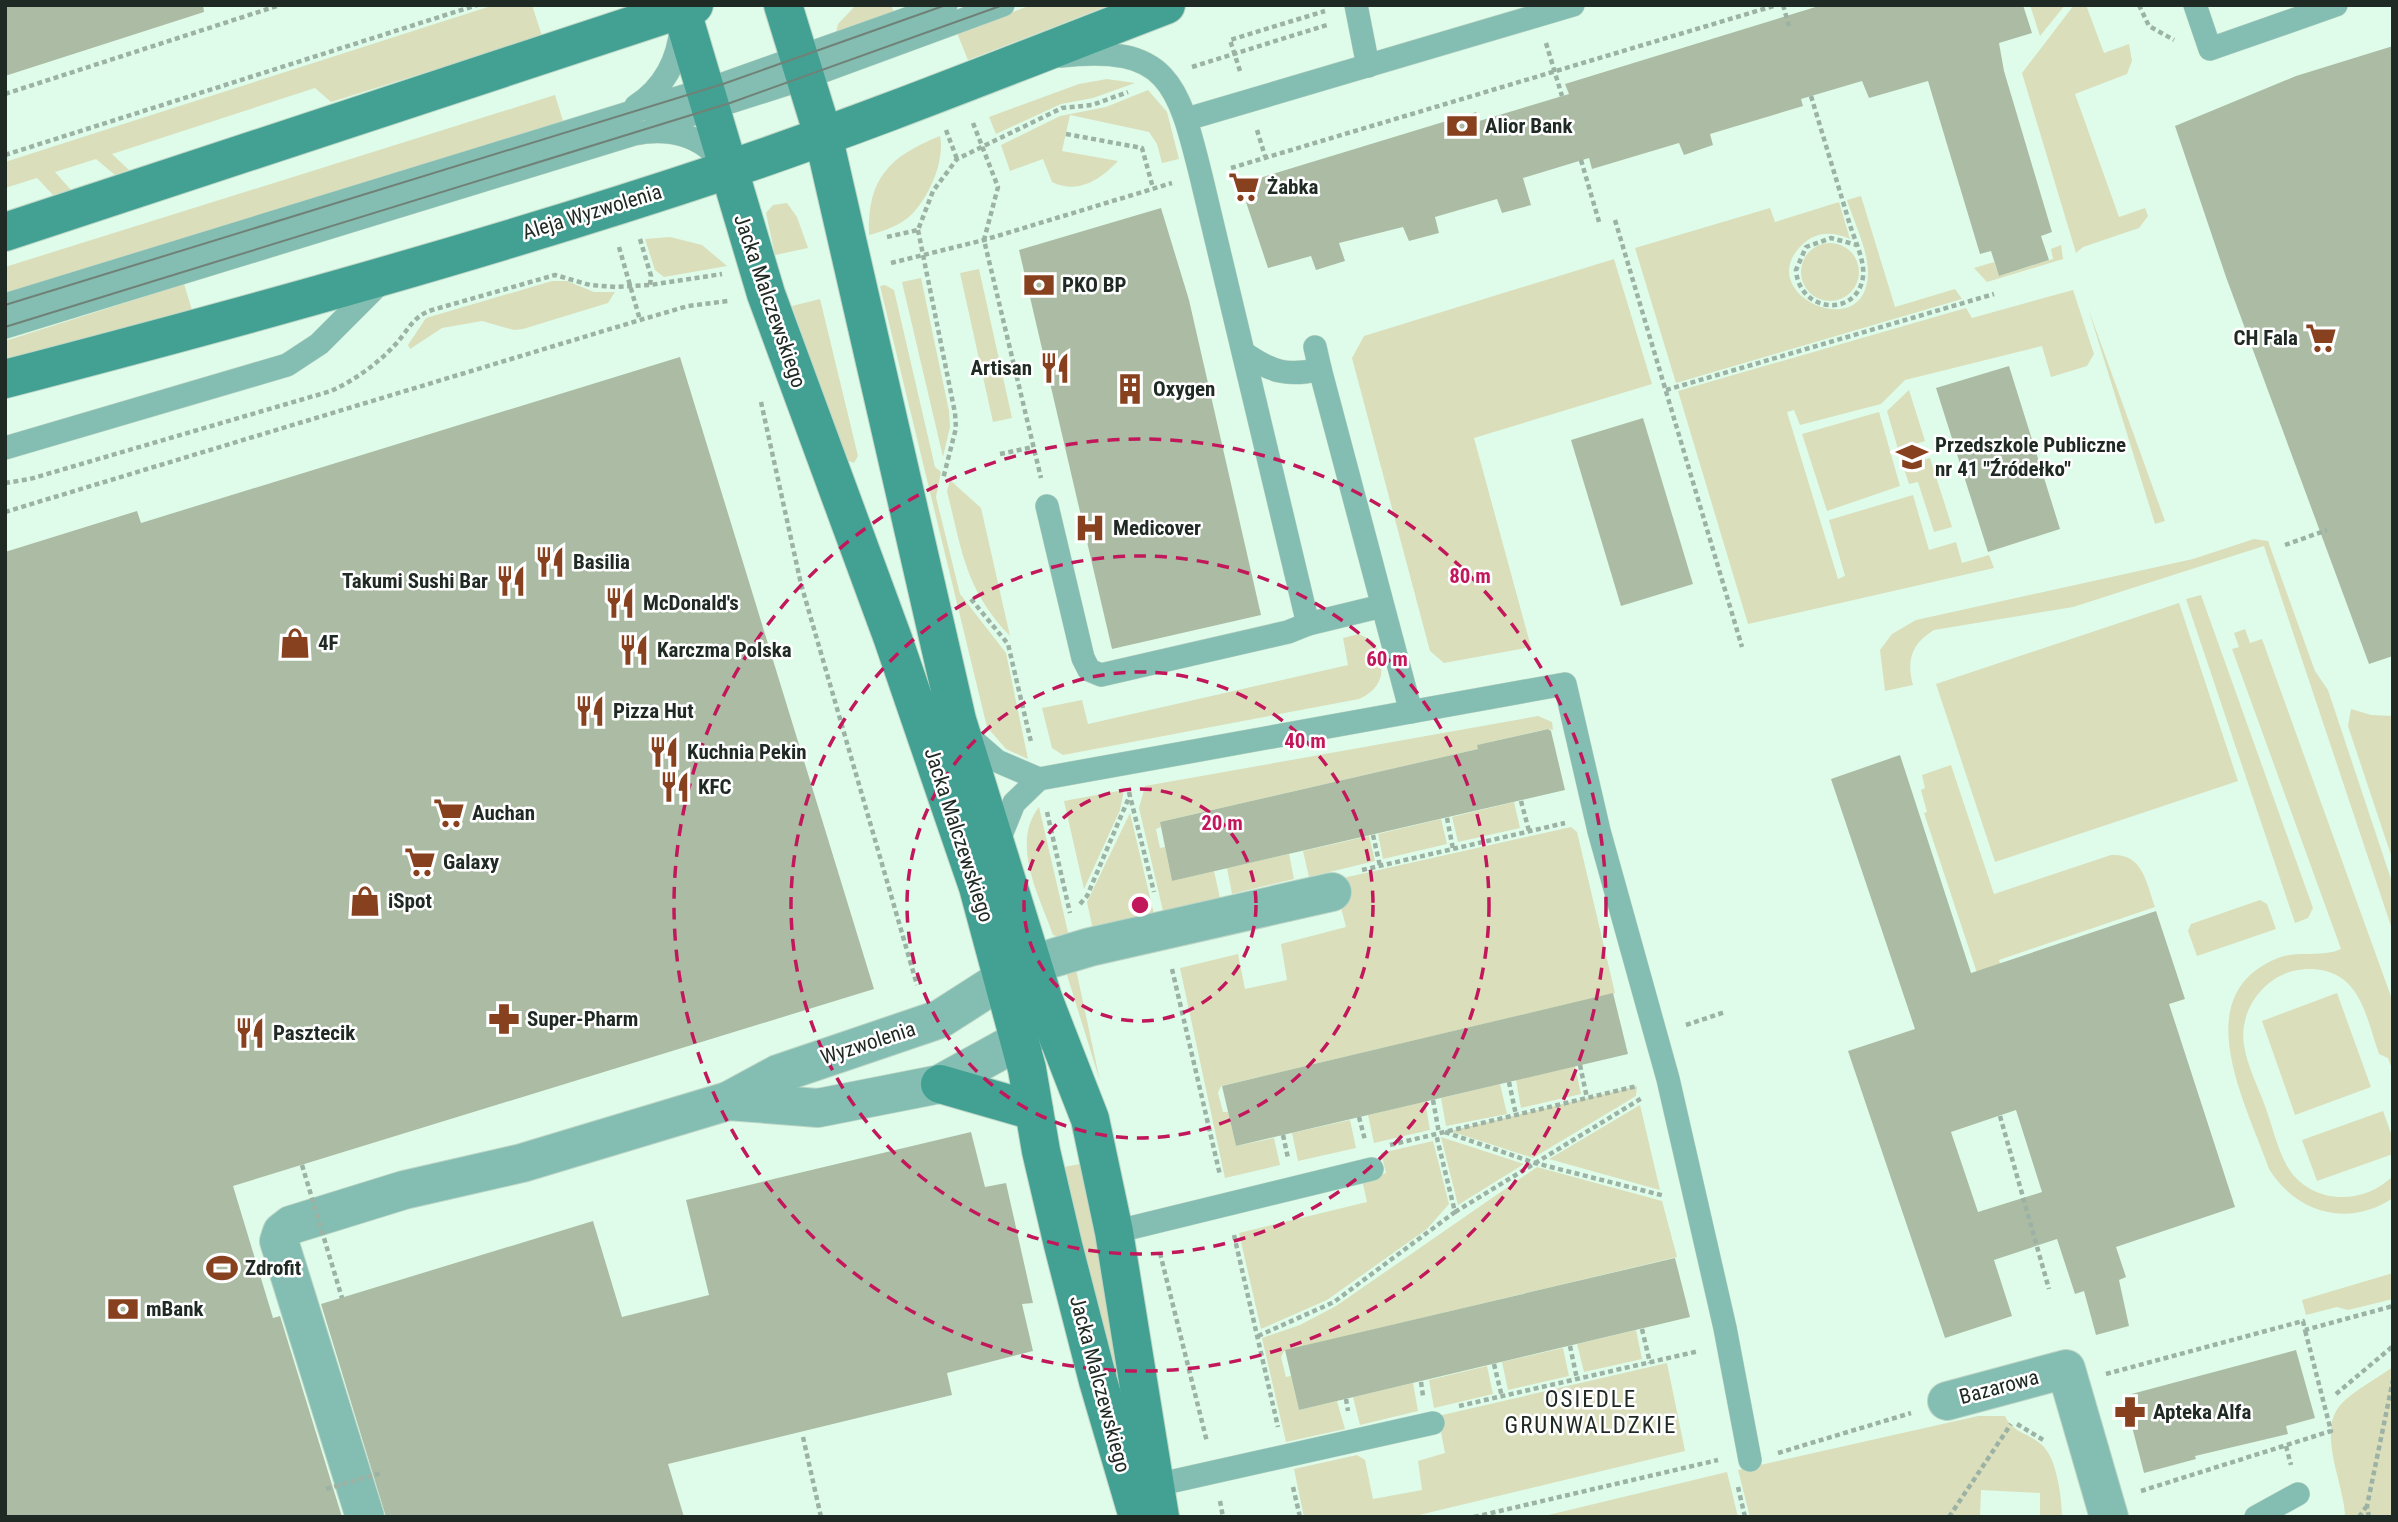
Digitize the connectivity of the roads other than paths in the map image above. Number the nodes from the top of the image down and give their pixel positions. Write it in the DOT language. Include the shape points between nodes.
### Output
graph roads {
  1 [pos="783,5"];
  2 [pos="946,5"];
  3 [pos="1003,5"];
  4 [pos="1166,5"];
  5 [pos="1573,5"];
  6 [pos="2195,5"];
  7 [pos="2336,5"];
  8 [pos="685,7"];
  9 [pos="1356,11"];
  10 [pos="1009,65"];
  11 [pos="1368,66"];
  12 [pos="802,68"];
  13 [pos="707,99"];
  14 [pos="1187,119"];
  15 [pos="609,130"];
  16 [pos="822,135"];
  17 [pos="727,170"];
  18 [pos="5,232"];
  19 [pos="387,276"];
  20 [pos="5,305"];
  21 [pos="5,327"];
  22 [pos="1244,354"];
  23 [pos="5,379"];
  24 [pos="5,448"];
  25 [pos="1047,506"];
  26 [pos="1382,606"];
  27 [pos="1308,624"];
  28 [pos="1411,712"];
  29 [pos="957,720"];
  30 [pos="1039,779"];
  31 [pos="996,847"];
  32 [pos="1343,882"];
  33 [pos="1019,971"];
  34 [pos="1036,1032"];
  35 [pos="940,1084"];
  36 [pos="728,1101"];
  37 [pos="1034,1111"];
  38 [pos="1369,1160"];
  39 [pos="1114,1232"];
  40 [pos="1947,1401"];
  41 [pos="1433,1423"];
  42 [pos="1750,1460"];
  43 [pos="2298,1493"];
  44 [pos="2121,1505"];
  45 [pos="1151,1506"];
  46 [pos="365,1517"];
  47 [pos="2256,1517"];
  1 -- 12 [label="street"];
  2 -- 12 [label="lane"];
  3 -- 12 [label="lane"];
  4 -- 10 [label="street, Aleja Wyzwolenia"];
  5 -- 11 [label="lane"];
  6 -- 7 [label="lane" via="2210,49"];
  8 -- 13 [label="street"];
  8 -- 15 [label="lane" via="680,41 663,81"];
  8 -- 18 [label="street"];
  9 -- 11 [label="lane"];
  10 -- 14 [label="lane" via="1065,56 1109,55 1140,61 1164,77"];
  10 -- 16 [label="street, Aleja Wyzwolenia"];
  11 -- 14 [label="lane"];
  12 -- 13 [label="lane"];
  12 -- 16 [label="street"];
  13 -- 15 [label="lane"];
  13 -- 17 [label="street"];
  14 -- 22 [label="lane"];
  15 -- 17 [label="lane" via="685,135 711,150"];
  15 -- 20 [label="lane"];
  15 -- 21 [label="lane"];
  16 -- 17 [label="street, Aleja Wyzwolenia"];
  16 -- 29 [label="street, Jacka Malczewskiego"];
  17 -- 19 [label="street, Aleja Wyzwolenia"];
  17 -- 33 [label="street, Jacka Malczewskiego" via="777,327 898,652 978,887"];
  19 -- 23 [label="street, Aleja Wyzwolenia"];
  19 -- 24 [label="lane" via="319,344 287,366"];
  22 -- 26 [label="lane" via="1280,373 1298,374 1318,358"];
  22 -- 27 [label="lane"];
  25 -- 27 [label="lane" via="1089,670 1101,675"];
  26 -- 27 [label="lane"];
  26 -- 28 [label="lane"];
  28 -- 30 [label="lane"];
  28 -- 42 [label="lane" via="1565,684 1599,831 1656,1035 1725,1328"];
  29 -- 30 [label="lane, Jacka Malczewskiego" via="988,756"];
  29 -- 31 [label="street, Jacka Malczewskiego"];
  30 -- 31 [label="lane, Jacka Malczewskiego" via="1014,803"];
  31 -- 33 [label="street, Jacka Malczewskiego"];
  32 -- 33 [label="street, Wyzwolenia" via="1163,932 1078,950"];
  33 -- 34 [label="street, Jacka Malczewskiego"];
  33 -- 36 [label="street, Wyzwolenia" via="948,1015 778,1073"];
  34 -- 35 [label="street"];
  34 -- 37 [label="street, Jacka Malczewskiego"];
  34 -- 39 [label="street, Jacka Malczewskiego" via="1090,1119"];
  35 -- 36 [label="street" via="818,1108"];
  35 -- 37 [label="street"];
  36 -- 46 [label="street" via="522,1163 404,1190 291,1225 282,1232 279,1241"];
  37 -- 45 [label="street, Jacka Malczewskiego" via="1069,1270"];
  38 -- 39 [label="lane" via="1227,1204"];
  39 -- 45 [label="street, Jacka Malczewskiego"];
  40 -- 44 [label="street, Bazarowa" via="2066,1369 2102,1484"];
  41 -- 45 [label="lane" via="1214,1472"];
  43 -- 47 [label="lane"];
}
